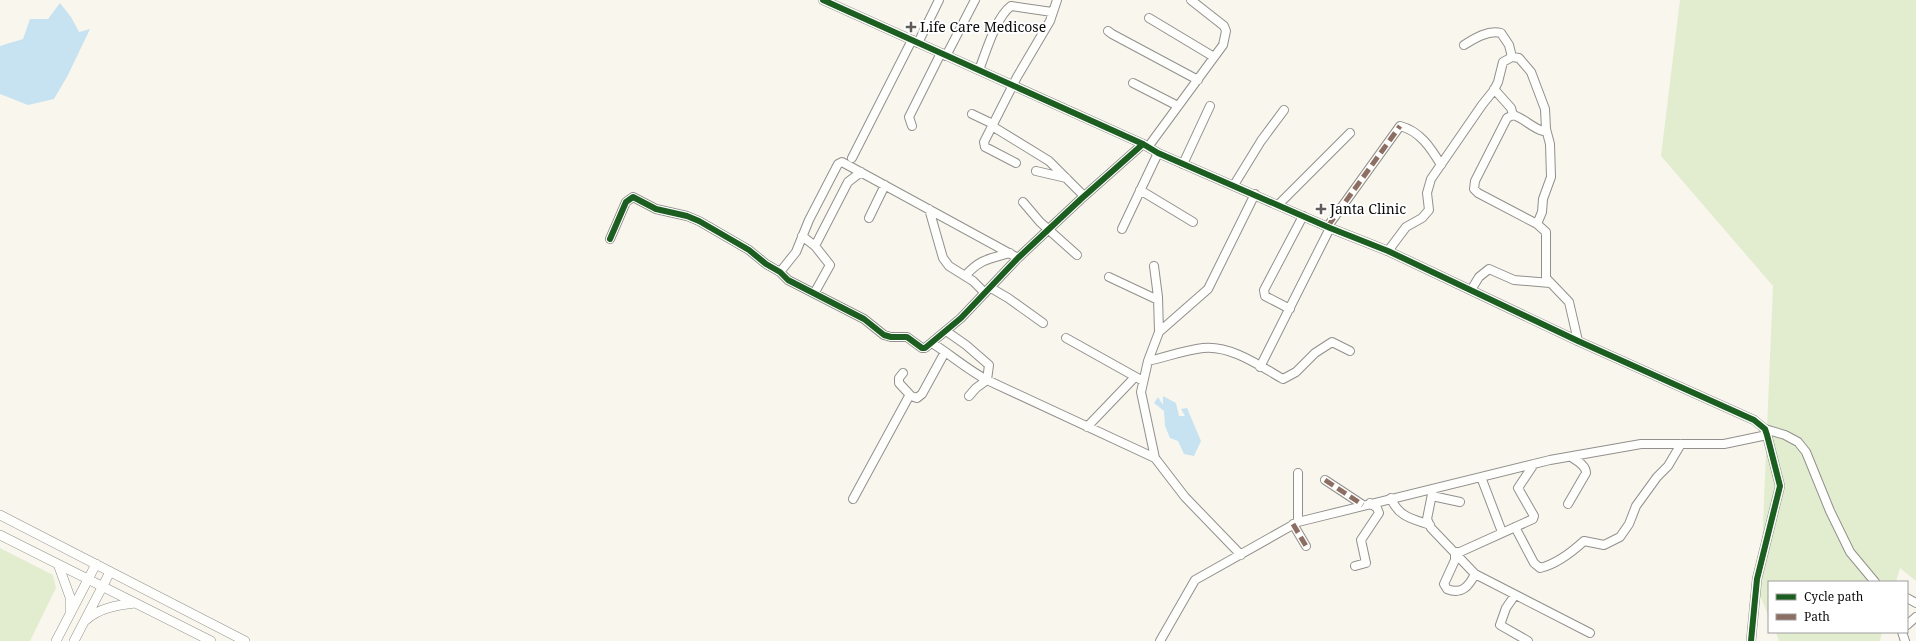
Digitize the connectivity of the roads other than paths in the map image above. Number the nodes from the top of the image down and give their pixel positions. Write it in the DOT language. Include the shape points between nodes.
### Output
graph roads {
  1 [pos="823,0"];
  2 [pos="939,0"];
  3 [pos="975,0"];
  4 [pos="1057,0"];
  5 [pos="1191,0"];
  6 [pos="1052,12"];
  7 [pos="1149,18"];
  8 [pos="1108,31"];
  9 [pos="915,42"];
  10 [pos="1464,45"];
  11 [pos="944,54"];
  12 [pos="1214,56"];
  13 [pos="1512,57"];
  14 [pos="979,70"];
  15 [pos="1198,80"];
  16 [pos="1133,83"];
  17 [pos="1013,86"];
  18 [pos="1494,89"];
  19 [pos="1178,106"];
  20 [pos="1210,106"];
  21 [pos="1284,110"];
  22 [pos="972,114"];
  23 [pos="1513,115"];
  24 [pos="992,125"];
  25 [pos="912,126"];
  26 [pos="1546,129"];
  27 [pos="1350,133"];
  28 [pos="1146,146"];
  29 [pos="1158,153"];
  30 [pos="852,158"];
  31 [pos="1016,162"];
  32 [pos="1183,164"];
  33 [pos="1441,165"];
  34 [pos="1036,171"];
  35 [pos="861,172"];
  36 [pos="1066,178"];
  37 [pos="885,185"];
  38 [pos="1234,185"];
  39 [pos="1140,190"];
  40 [pos="1255,194"];
  41 [pos="1084,196"];
  42 [pos="1022,202"];
  43 [pos="1278,205"];
  44 [pos="929,209"];
  45 [pos="1303,216"];
  46 [pos="869,218"];
  47 [pos="1193,222"];
  48 [pos="1537,224"];
  49 [pos="1329,227"];
  50 [pos="1048,230"];
  51 [pos="1122,230"];
  52 [pos="802,236"];
  53 [pos="610,239"];
  54 [pos="816,246"];
  55 [pos="1388,250"];
  56 [pos="1010,253"];
  57 [pos="1077,254"];
  58 [pos="1018,258"];
  59 [pos="1154,266"];
  60 [pos="780,272"];
  61 [pos="965,276"];
  62 [pos="1109,277"];
  63 [pos="1550,283"];
  64 [pos="1471,290"];
  65 [pos="988,291"];
  66 [pos="815,292"];
  67 [pos="1158,300"];
  68 [pos="1290,309"];
  69 [pos="1043,323"];
  70 [pos="946,331"];
  71 [pos="1159,332"];
  72 [pos="1066,338"];
  73 [pos="1578,341"];
  74 [pos="932,343"];
  75 [pos="1350,351"];
  76 [pos="945,352"];
  77 [pos="1148,361"];
  78 [pos="1260,366"];
  79 [pos="903,373"];
  80 [pos="1135,377"];
  81 [pos="987,380"];
  82 [pos="1142,381"];
  83 [pos="911,396"];
  84 [pos="969,396"];
  85 [pos="1087,427"];
  86 [pos="1766,432"];
  87 [pos="1681,444"];
  88 [pos="1571,457"];
  89 [pos="1155,458"];
  90 [pos="1534,464"];
  91 [pos="1298,473"];
  92 [pos="1481,477"];
  93 [pos="1325,480"];
  94 [pos="1433,493"];
  95 [pos="1390,498"];
  96 [pos="853,499"];
  97 [pos="1460,502"];
  98 [pos="1366,504"];
  99 [pos="1568,504"];
  100 [pos="0,515"];
  101 [pos="1295,523"];
  102 [pos="1430,525"];
  103 [pos="1515,527"];
  104 [pos="1502,532"];
  105 [pos="0,534"];
  106 [pos="1306,546"];
  107 [pos="1455,552"];
  108 [pos="1241,555"];
  109 [pos="58,564"];
  110 [pos="96,564"];
  111 [pos="1355,566"];
  112 [pos="110,572"];
  113 [pos="1475,574"];
  114 [pos="89,579"];
  115 [pos="1874,581"];
  116 [pos="102,586"];
  117 [pos="1515,595"];
  118 [pos="135,604"];
  119 [pos="70,615"];
  120 [pos="1916,617"];
  121 [pos="84,622"];
  122 [pos="1908,624"];
  123 [pos="1590,633"];
  124 [pos="56,641"];
  125 [pos="74,641"];
  126 [pos="211,641"];
  127 [pos="245,641"];
  128 [pos="1160,641"];
  129 [pos="1528,641"];
  130 [pos="1751,641"];
  1 -- 9 [label="street"];
  2 -- 9 [label="street"];
  3 -- 11 [label="street"];
  4 -- 6 [label="street"];
  5 -- 12 [label="street" via="1224,26 1226,31 1223,45"];
  6 -- 14 [label="street" via="1011,6 1006,9"];
  6 -- 17 [label="street" via="1045,31"];
  7 -- 12 [label="street"];
  8 -- 15 [label="street"];
  9 -- 11 [label="street"];
  9 -- 30 [label="street"];
  10 -- 13 [label="street" via="1480,36 1501,33 1509,45"];
  11 -- 14 [label="street"];
  11 -- 25 [label="street" via="909,117"];
  12 -- 15 [label="street"];
  13 -- 18 [label="street" via="1503,62"];
  13 -- 26 [label="street" via="1519,58 1531,72 1545,110"];
  14 -- 17 [label="street"];
  15 -- 19 [label="street"];
  16 -- 19 [label="street"];
  17 -- 24 [label="street"];
  17 -- 28 [label="street"];
  18 -- 23 [label="street" via="1511,108"];
  18 -- 33 [label="street"];
  19 -- 28 [label="street"];
  20 -- 32 [label="street"];
  21 -- 38 [label="street"];
  22 -- 24 [label="street"];
  23 -- 26 [label="street" via="1519,116 1538,130"];
  23 -- 48 [label="street" via="1507,118 1475,181 1474,188 1478,193"];
  24 -- 31 [label="street" via="984,142 985,147"];
  24 -- 36 [label="street" via="1049,161"];
  26 -- 48 [label="street" via="1550,144 1551,177"];
  27 -- 43 [label="street"];
  28 -- 29 [label="street"];
  28 -- 41 [label="street"];
  29 -- 32 [label="street"];
  29 -- 39 [label="street"];
  32 -- 38 [label="street"];
  33 -- 49 [label="street" via="1425,141 1408,128 1400,126"];
  33 -- 55 [label="street" via="1429,186 1429,210 1422,218 1406,227"];
  34 -- 36 [label="street"];
  35 -- 37 [label="street"];
  35 -- 52 [label="street" via="842,162 838,164"];
  35 -- 54 [label="street" via="848,182"];
  36 -- 41 [label="street"];
  37 -- 44 [label="street"];
  37 -- 46 [label="street"];
  38 -- 40 [label="street"];
  39 -- 47 [label="street"];
  39 -- 51 [label="street"];
  40 -- 43 [label="street"];
  40 -- 71 [label="street" via="1208,289"];
  41 -- 50 [label="street"];
  42 -- 50 [label="street"];
  43 -- 45 [label="street"];
  44 -- 56 [label="street"];
  44 -- 61 [label="street" via="943,258 948,266"];
  45 -- 49 [label="street"];
  45 -- 68 [label="street" via="1264,290 1266,296"];
  48 -- 63 [label="street" via="1546,232 1545,272"];
  49 -- 55 [label="street"];
  49 -- 68 [label="street"];
  50 -- 57 [label="street"];
  50 -- 58 [label="street"];
  52 -- 54 [label="street"];
  52 -- 60 [label="street" via="793,256"];
  53 -- 60 [label="street" via="626,202 633,197 656,209 699,221 749,250"];
  54 -- 66 [label="street" via="830,265"];
  55 -- 64 [label="street"];
  56 -- 58 [label="street"];
  56 -- 61 [label="street" via="986,258 977,263"];
  58 -- 65 [label="street"];
  59 -- 67 [label="street"];
  60 -- 66 [label="street" via="788,280"];
  61 -- 65 [label="street"];
  62 -- 67 [label="street"];
  63 -- 64 [label="street" via="1514,280 1489,269 1479,277"];
  63 -- 73 [label="street" via="1570,302"];
  64 -- 73 [label="street"];
  65 -- 69 [label="street" via="1008,298"];
  65 -- 70 [label="street"];
  66 -- 74 [label="street" via="864,318 884,335 907,337 922,348"];
  67 -- 71 [label="street"];
  68 -- 78 [label="street"];
  70 -- 74 [label="street"];
  70 -- 81 [label="street" via="989,365"];
  71 -- 77 [label="street"];
  72 -- 80 [label="street"];
  73 -- 86 [label="street" via="1754,420"];
  74 -- 76 [label="street"];
  75 -- 78 [label="street" via="1332,342 1315,353 1296,372 1283,379"];
  76 -- 81 [label="street"];
  76 -- 83 [label="street" via="922,394 918,398"];
  77 -- 78 [label="street" via="1203,348 1220,350"];
  77 -- 82 [label="street"];
  79 -- 83 [label="street" via="899,383"];
  80 -- 82 [label="street"];
  80 -- 85 [label="street"];
  81 -- 84 [label="street"];
  81 -- 85 [label="street"];
  82 -- 89 [label="street" via="1143,404"];
  83 -- 96 [label="street"];
  85 -- 89 [label="street"];
  86 -- 87 [label="street" via="1728,444"];
  86 -- 115 [label="street" via="1785,435 1798,442 1806,452 1850,552"];
  86 -- 130 [label="street" via="1780,486 1757,579"];
  87 -- 88 [label="street" via="1641,444"];
  87 -- 103 [label="street" via="1668,466 1636,506 1629,524 1620,537 1607,544 1584,541 1574,552 1540,568 1534,563"];
  88 -- 90 [label="street"];
  88 -- 99 [label="street" via="1584,466 1586,473"];
  89 -- 108 [label="street" via="1185,497"];
  90 -- 92 [label="street"];
  90 -- 103 [label="street" via="1518,488 1534,516"];
  91 -- 101 [label="street"];
  92 -- 94 [label="street"];
  92 -- 104 [label="street"];
  93 -- 98 [label="street"];
  94 -- 95 [label="street"];
  94 -- 97 [label="street"];
  94 -- 102 [label="street" via="1427,519"];
  95 -- 98 [label="street"];
  95 -- 102 [label="street" via="1395,509"];
  98 -- 101 [label="street"];
  98 -- 111 [label="street" via="1377,508 1379,513 1361,540 1366,563"];
  100 -- 110 [label="street"];
  101 -- 106 [label="street"];
  101 -- 108 [label="street"];
  102 -- 107 [label="street"];
  103 -- 104 [label="street"];
  104 -- 107 [label="street"];
  105 -- 109 [label="street"];
  107 -- 113 [label="street"];
  107 -- 113 [label="street" via="1455,560 1444,584 1447,589 1459,592 1466,588"];
  108 -- 128 [label="street" via="1195,580"];
  109 -- 114 [label="street"];
  109 -- 119 [label="street" via="70,597"];
  110 -- 112 [label="street"];
  110 -- 114 [label="street"];
  112 -- 116 [label="street"];
  112 -- 127 [label="street"];
  113 -- 117 [label="street"];
  114 -- 116 [label="street"];
  114 -- 119 [label="street"];
  116 -- 118 [label="street"];
  116 -- 121 [label="street"];
  117 -- 123 [label="street"];
  117 -- 129 [label="street" via="1506,608 1500,625"];
  118 -- 121 [label="street" via="101,611"];
  118 -- 126 [label="street"];
  119 -- 124 [label="street"];
  120 -- 122 [label="street"];
  121 -- 125 [label="street"];
}
